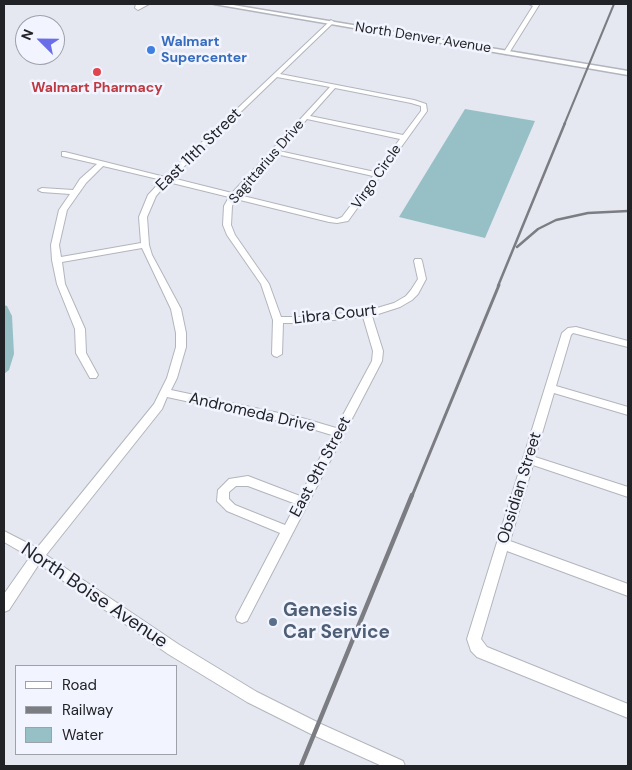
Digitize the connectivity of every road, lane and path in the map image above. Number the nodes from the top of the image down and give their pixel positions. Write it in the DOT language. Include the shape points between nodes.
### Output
graph roads {
  1 [pos="138,4"];
  2 [pos="146,4"];
  3 [pos="217,4"];
  4 [pos="534,4"];
  5 [pos="331,22"];
  6 [pos="507,52"];
  7 [pos="628,72"];
  8 [pos="277,75"];
  9 [pos="334,86"];
  10 [pos="306,117"];
  11 [pos="405,138"];
  12 [pos="275,152"];
  13 [pos="65,154"];
  14 [pos="102,163"];
  15 [pos="378,176"];
  16 [pos="168,178"];
  17 [pos="42,190"];
  18 [pos="74,192"];
  19 [pos="234,196"];
  20 [pos="145,244"];
  21 [pos="56,260"];
  22 [pos="418,261"];
  23 [pos="367,314"];
  24 [pos="278,320"];
  25 [pos="628,344"];
  26 [pos="278,354"];
  27 [pos="93,375"];
  28 [pos="550,388"];
  29 [pos="165,394"];
  30 [pos="628,411"];
  31 [pos="339,433"];
  32 [pos="529,460"];
  33 [pos="628,492"];
  34 [pos="302,502"];
  35 [pos="288,531"];
  36 [pos="4,536"];
  37 [pos="503,544"];
  38 [pos="38,556"];
  39 [pos="628,590"];
  40 [pos="4,606"];
  41 [pos="242,617"];
  42 [pos="628,711"];
  43 [pos="398,766"];
  1 -- 2 [label="street" via="138,8"];
  3 -- 5 [label="main road, North Denver Avenue"];
  4 -- 6 [label="street"];
  5 -- 6 [label="main road, North Denver Avenue"];
  5 -- 8 [label="street, East 11th Street"];
  6 -- 7 [label="main road, North Denver Avenue"];
  8 -- 9 [label="street, Virgo Circle"];
  8 -- 16 [label="street, East 11th Street"];
  9 -- 10 [label="street, Sagittarius Drive"];
  9 -- 11 [label="street, Virgo Circle" via="424,106 424,111"];
  10 -- 11 [label="street"];
  10 -- 12 [label="street, Sagittarius Drive"];
  11 -- 15 [label="street, Virgo Circle"];
  12 -- 15 [label="street"];
  12 -- 19 [label="street, Sagittarius Drive"];
  13 -- 14 [label="street, Virgo Circle"];
  14 -- 16 [label="street, Virgo Circle"];
  14 -- 18 [label="street"];
  15 -- 19 [label="street, Virgo Circle" via="348,217 341,220 329,220"];
  16 -- 19 [label="street, Virgo Circle"];
  16 -- 20 [label="street, East 11th Street" via="147,206 142,227"];
  17 -- 18 [label="street"];
  18 -- 21 [label="street" via="59,223"];
  19 -- 24 [label="street, Sagittarius Drive" via="228,206 227,225 265,284"];
  20 -- 21 [label="street"];
  20 -- 29 [label="street, East 11th Street" via="176,309 180,333 181,347"];
  21 -- 27 [label="street" via="60,284 80,329 81,352"];
  22 -- 23 [label="street, Libra Court" via="422,278 415,292 397,305"];
  23 -- 24 [label="street, Libra Court"];
  23 -- 31 [label="street, East 9th Street" via="378,351 377,360"];
  24 -- 26 [label="street, Sagittarius Drive"];
  25 -- 28 [label="street, Obsidian Street" via="571,330 567,333"];
  28 -- 30 [label="street"];
  28 -- 32 [label="street, Obsidian Street"];
  29 -- 31 [label="street, Andromeda Drive" via="302,422"];
  29 -- 38 [label="street, East 11th Street"];
  31 -- 34 [label="street, East 9th Street"];
  32 -- 33 [label="street"];
  32 -- 37 [label="street, Obsidian Street"];
  34 -- 35 [label="street, East 9th Street"];
  34 -- 35 [label="street" via="248,481 233,482 224,490 223,501 231,508"];
  35 -- 41 [label="street, East 9th Street"];
  36 -- 38 [label="street, North Boise Avenue"];
  37 -- 39 [label="street"];
  37 -- 42 [label="street, Obsidian Street" via="474,639 476,646 482,652"];
  38 -- 40 [label="street, East 11th Street"];
  38 -- 43 [label="street, North Boise Avenue" via="173,649 245,693"];
}
